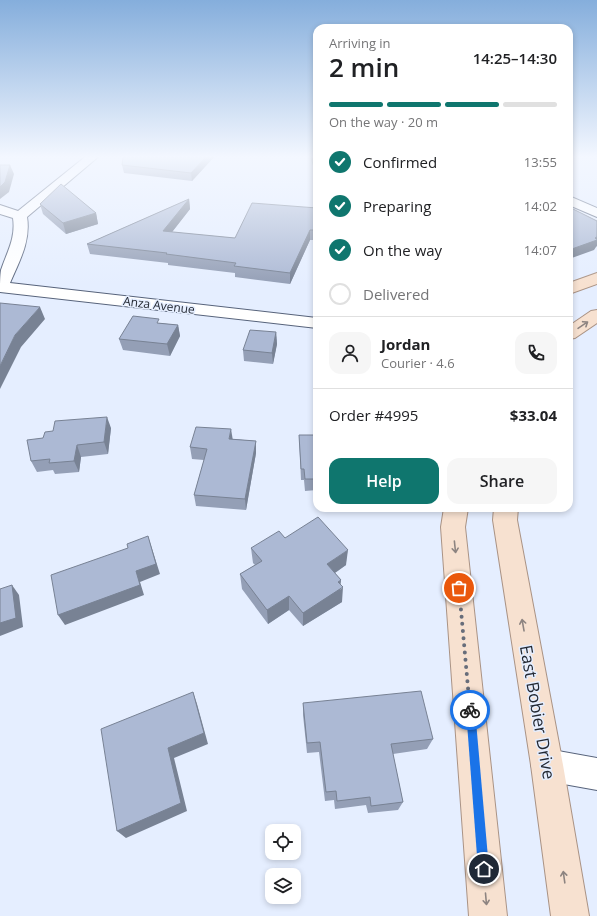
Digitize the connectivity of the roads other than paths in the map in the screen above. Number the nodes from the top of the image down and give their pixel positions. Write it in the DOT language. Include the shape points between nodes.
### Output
graph roads {
  1 [pos="40,200"];
  2 [pos="597,200"];
  3 [pos="574,203"];
  4 [pos="0,209"];
  5 [pos="597,213"];
  6 [pos="20,216"];
  7 [pos="597,278"];
  8 [pos="0,287"];
  9 [pos="573,287"];
  10 [pos="597,315"];
  11 [pos="313,323"];
  12 [pos="573,331"];
  13 [pos="455,512"];
  14 [pos="506,512"];
  15 [pos="547,765"];
  16 [pos="597,774"];
  17 [pos="488,916"];
  18 [pos="570,916"];
  1 -- 6 [label="street"];
  2 -- 3 [label="street"];
  3 -- 5 [label="street"];
  4 -- 6 [label="street"];
  6 -- 8 [label="street" via="22,226 19,241"];
  7 -- 9 [label="main road"];
  8 -- 11 [label="street, Anza Avenue"];
  12 -- 10 [label="main road, one-way"];
  13 -- 17 [label="main road, one-way" via="453,528"];
  15 -- 14 [label="main road, East Bobier Drive, one-way"];
  15 -- 16 [label="street"];
  18 -- 15 [label="main road, East Bobier Drive, one-way"];
}
